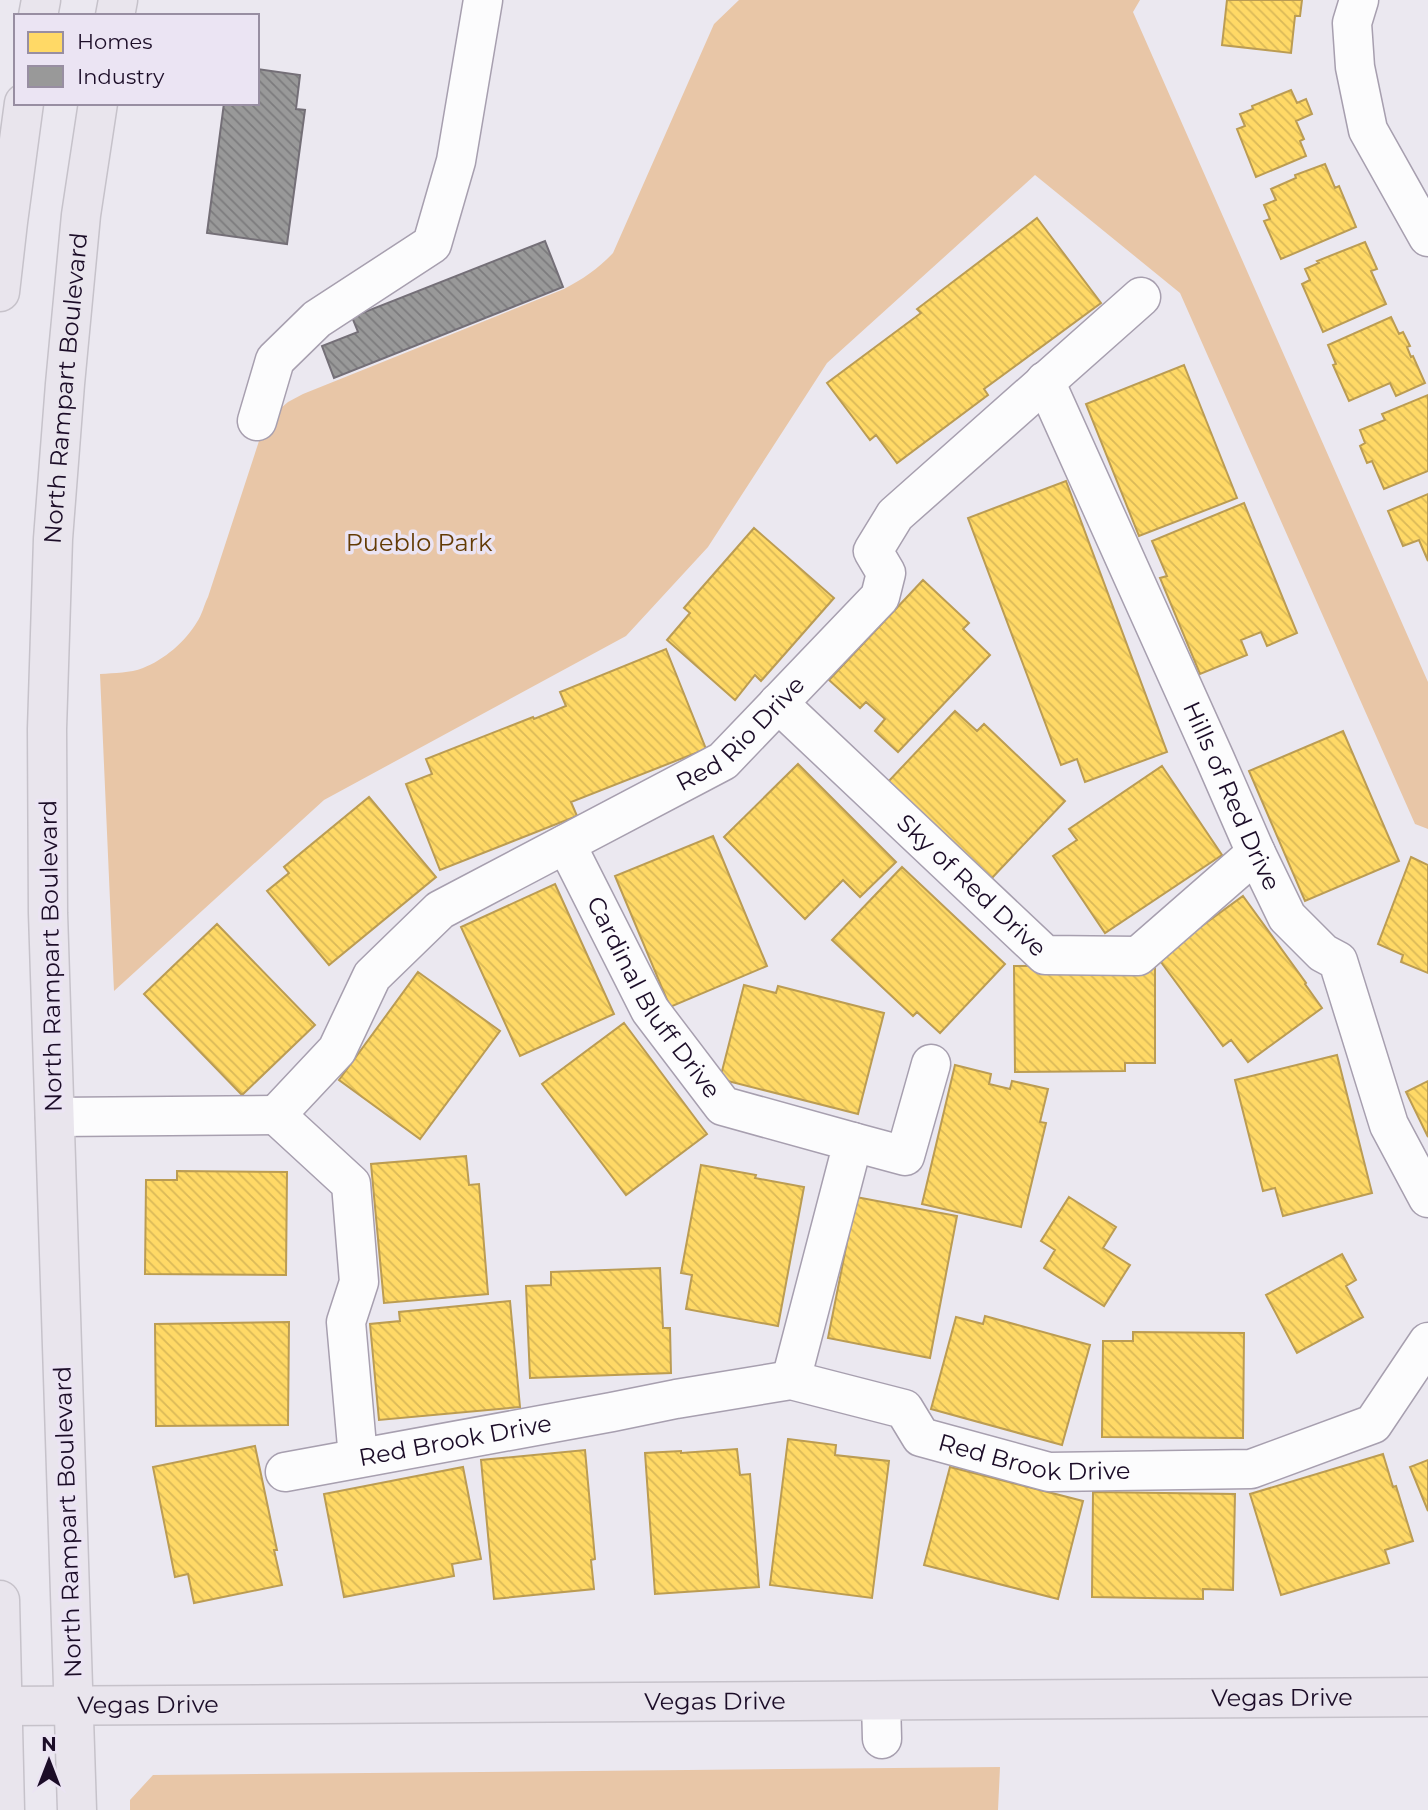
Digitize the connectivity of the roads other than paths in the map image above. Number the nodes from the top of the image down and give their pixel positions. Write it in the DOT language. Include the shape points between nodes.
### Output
graph roads {
  1 [pos="483,0"];
  2 [pos="1359,0"];
  3 [pos="24,105"];
  4 [pos="98,105"];
  5 [pos="1428,237"];
  6 [pos="0,292"];
  7 [pos="1141,297"];
  8 [pos="1045,381"];
  9 [pos="257,421"];
  10 [pos="778,703"];
  11 [pos="566,844"];
  12 [pos="1256,853"];
  13 [pos="931,1064"];
  14 [pos="276,1115"];
  15 [pos="55,1117"];
  16 [pos="853,1142"];
  17 [pos="1428,1198"];
  18 [pos="1428,1342"];
  19 [pos="791,1380"];
  20 [pos="358,1458"];
  21 [pos="285,1472"];
  22 [pos="0,1600"];
  23 [pos="1428,1697"];
  24 [pos="881,1701"];
  25 [pos="4,1706"];
  26 [pos="74,1706"];
  27 [pos="882,1739"];
  28 [pos="5,1810"];
  29 [pos="77,1810"];
  1 -- 9 [label="street" via="456,161 432,244 317,319 275,360"];
  2 -- 5 [label="street" via="1352,23 1355,67 1368,130"];
  3 -- 6 [label="main road"];
  4 -- 15 [label="main road, North Rampart Boulevard" via="81,215 65,384 49,620 48,913"];
  7 -- 8 [label="street, Red Rio Drive"];
  8 -- 10 [label="street, Red Rio Drive" via="895,515 873,551 886,573 880,597"];
  8 -- 12 [label="street, Hills of Red Drive"];
  10 -- 11 [label="street, Red Rio Drive" via="723,761"];
  10 -- 12 [label="street, Sky of Red Drive" via="1045,955 1138,956"];
  11 -- 14 [label="street, Red Rio Drive" via="440,910 372,976 337,1049"];
  11 -- 16 [label="street, Cardinal Bluff Drive" via="650,1010 723,1106"];
  12 -- 17 [label="street, Hills of Red Drive" via="1287,917 1323,953 1338,961 1389,1125"];
  13 -- 16 [label="street, Cardinal Bluff Drive" via="905,1156"];
  14 -- 15 [label="street"];
  14 -- 20 [label="street" via="351,1184 359,1282 346,1322"];
  15 -- 26 [label="main road, North Rampart Boulevard"];
  16 -- 19 [label="street"];
  18 -- 19 [label="street, Red Brook Drive" via="1373,1424 1251,1469 1049,1472 921,1437 904,1409"];
  19 -- 20 [label="street, Red Brook Drive"];
  20 -- 21 [label="street, Red Brook Drive"];
  22 -- 25 [label="main road"];
  23 -- 24 [label="main road, Vegas Drive"];
  24 -- 26 [label="main road, Vegas Drive"];
  24 -- 27 [label="street"];
  25 -- 26 [label="main road, Vegas Drive"];
  25 -- 28 [label="main road"];
  26 -- 29 [label="main road, North Rampart Boulevard"];
}
